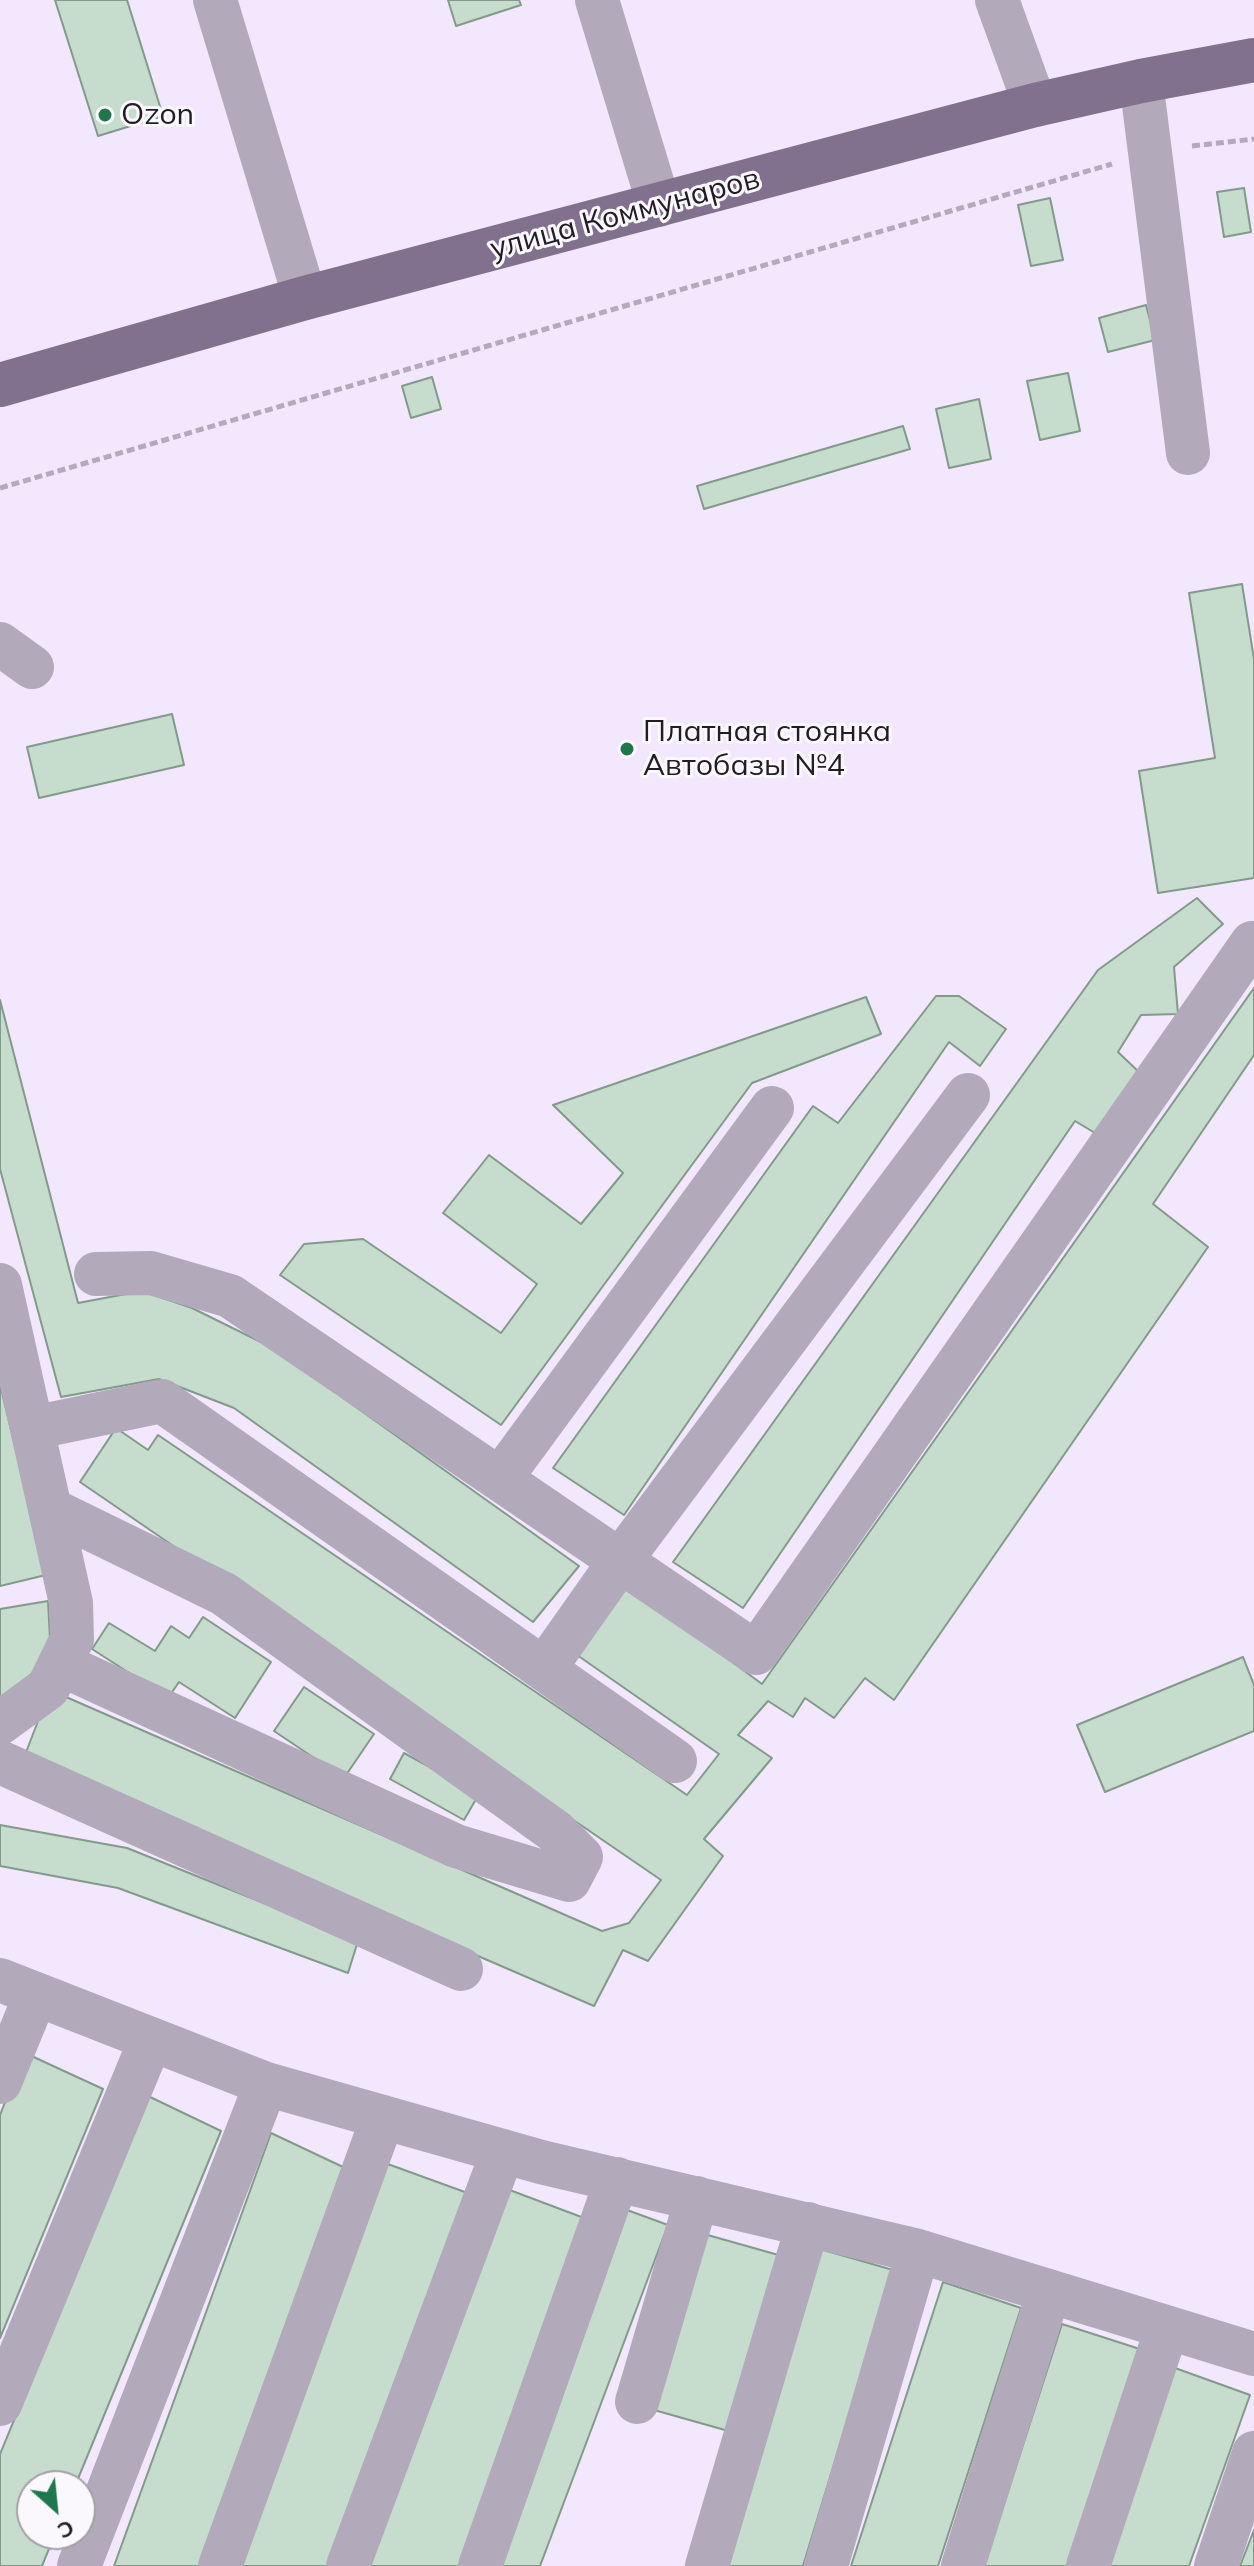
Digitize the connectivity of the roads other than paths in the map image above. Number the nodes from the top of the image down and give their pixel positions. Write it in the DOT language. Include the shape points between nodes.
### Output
graph roads {
  1 [pos="215,0"];
  2 [pos="597,0"];
  3 [pos="997,0"];
  4 [pos="1254,60"];
  5 [pos="1141,81"];
  6 [pos="1035,105"];
  7 [pos="659,205"];
  8 [pos="305,298"];
  9 [pos="0,385"];
  10 [pos="1188,453"];
  11 [pos="1252,943"];
  12 [pos="968,1095"];
  13 [pos="772,1108"];
  14 [pos="96,1274"];
  15 [pos="0,1285"];
  16 [pos="32,1428"];
  17 [pos="500,1479"];
  18 [pos="50,1509"];
  19 [pos="620,1561"];
  20 [pos="60,1664"];
  21 [pos="544,1669"];
  22 [pos="0,1723"];
  23 [pos="675,1761"];
  24 [pos="0,1762"];
  25 [pos="461,1969"];
  26 [pos="18,1987"];
  27 [pos="151,2039"];
  28 [pos="0,2082"];
  29 [pos="266,2084"];
  30 [pos="383,2117"];
  31 [pos="503,2151"];
  32 [pos="617,2179"];
  33 [pos="697,2198"];
  34 [pos="808,2224"];
  35 [pos="918,2251"];
  36 [pos="1049,2291"];
  37 [pos="1167,2328"];
  38 [pos="1254,2354"];
  39 [pos="637,2402"];
  40 [pos="0,2404"];
  41 [pos="1254,2453"];
  42 [pos="79,2566"];
  43 [pos="220,2566"];
  44 [pos="348,2566"];
  45 [pos="480,2566"];
  46 [pos="707,2566"];
  47 [pos="826,2566"];
  48 [pos="963,2566"];
  49 [pos="1088,2566"];
  50 [pos="1216,2566"];
  1 -- 8 [label="lane"];
  2 -- 7 [label="lane"];
  3 -- 6 [label="lane"];
  4 -- 5 [label="main road, улица Коммунаров"];
  5 -- 6 [label="main road, улица Коммунаров"];
  5 -- 10 [label="lane"];
  6 -- 7 [label="main road, улица Коммунаров"];
  7 -- 8 [label="main road, улица Коммунаров"];
  8 -- 9 [label="main road, улица Коммунаров"];
  11 -- 19 [label="lane" via="756,1653"];
  12 -- 19 [label="lane"];
  13 -- 17 [label="lane"];
  14 -- 17 [label="lane" via="151,1273 230,1296"];
  15 -- 16 [label="lane"];
  16 -- 18 [label="lane"];
  16 -- 21 [label="lane" via="162,1401"];
  17 -- 19 [label="lane"];
  18 -- 20 [label="lane" via="71,1603 72,1639"];
  18 -- 20 [label="lane" via="224,1594 556,1832 581,1857 569,1880 456,1846"];
  19 -- 21 [label="lane"];
  20 -- 22 [label="lane" via="48,1688"];
  21 -- 23 [label="lane"];
  24 -- 25 [label="lane"];
  26 -- 27 [label="lane"];
  26 -- 28 [label="lane"];
  27 -- 29 [label="lane"];
  27 -- 40 [label="lane"];
  29 -- 30 [label="lane"];
  29 -- 42 [label="lane"];
  30 -- 31 [label="lane"];
  30 -- 43 [label="lane"];
  31 -- 32 [label="lane"];
  31 -- 44 [label="lane"];
  32 -- 33 [label="lane"];
  32 -- 45 [label="lane"];
  33 -- 34 [label="lane"];
  33 -- 39 [label="lane"];
  34 -- 35 [label="lane"];
  34 -- 46 [label="lane"];
  35 -- 36 [label="lane"];
  35 -- 47 [label="lane"];
  36 -- 37 [label="lane"];
  36 -- 48 [label="lane"];
  37 -- 38 [label="lane"];
  37 -- 49 [label="lane"];
  41 -- 50 [label="lane"];
}
